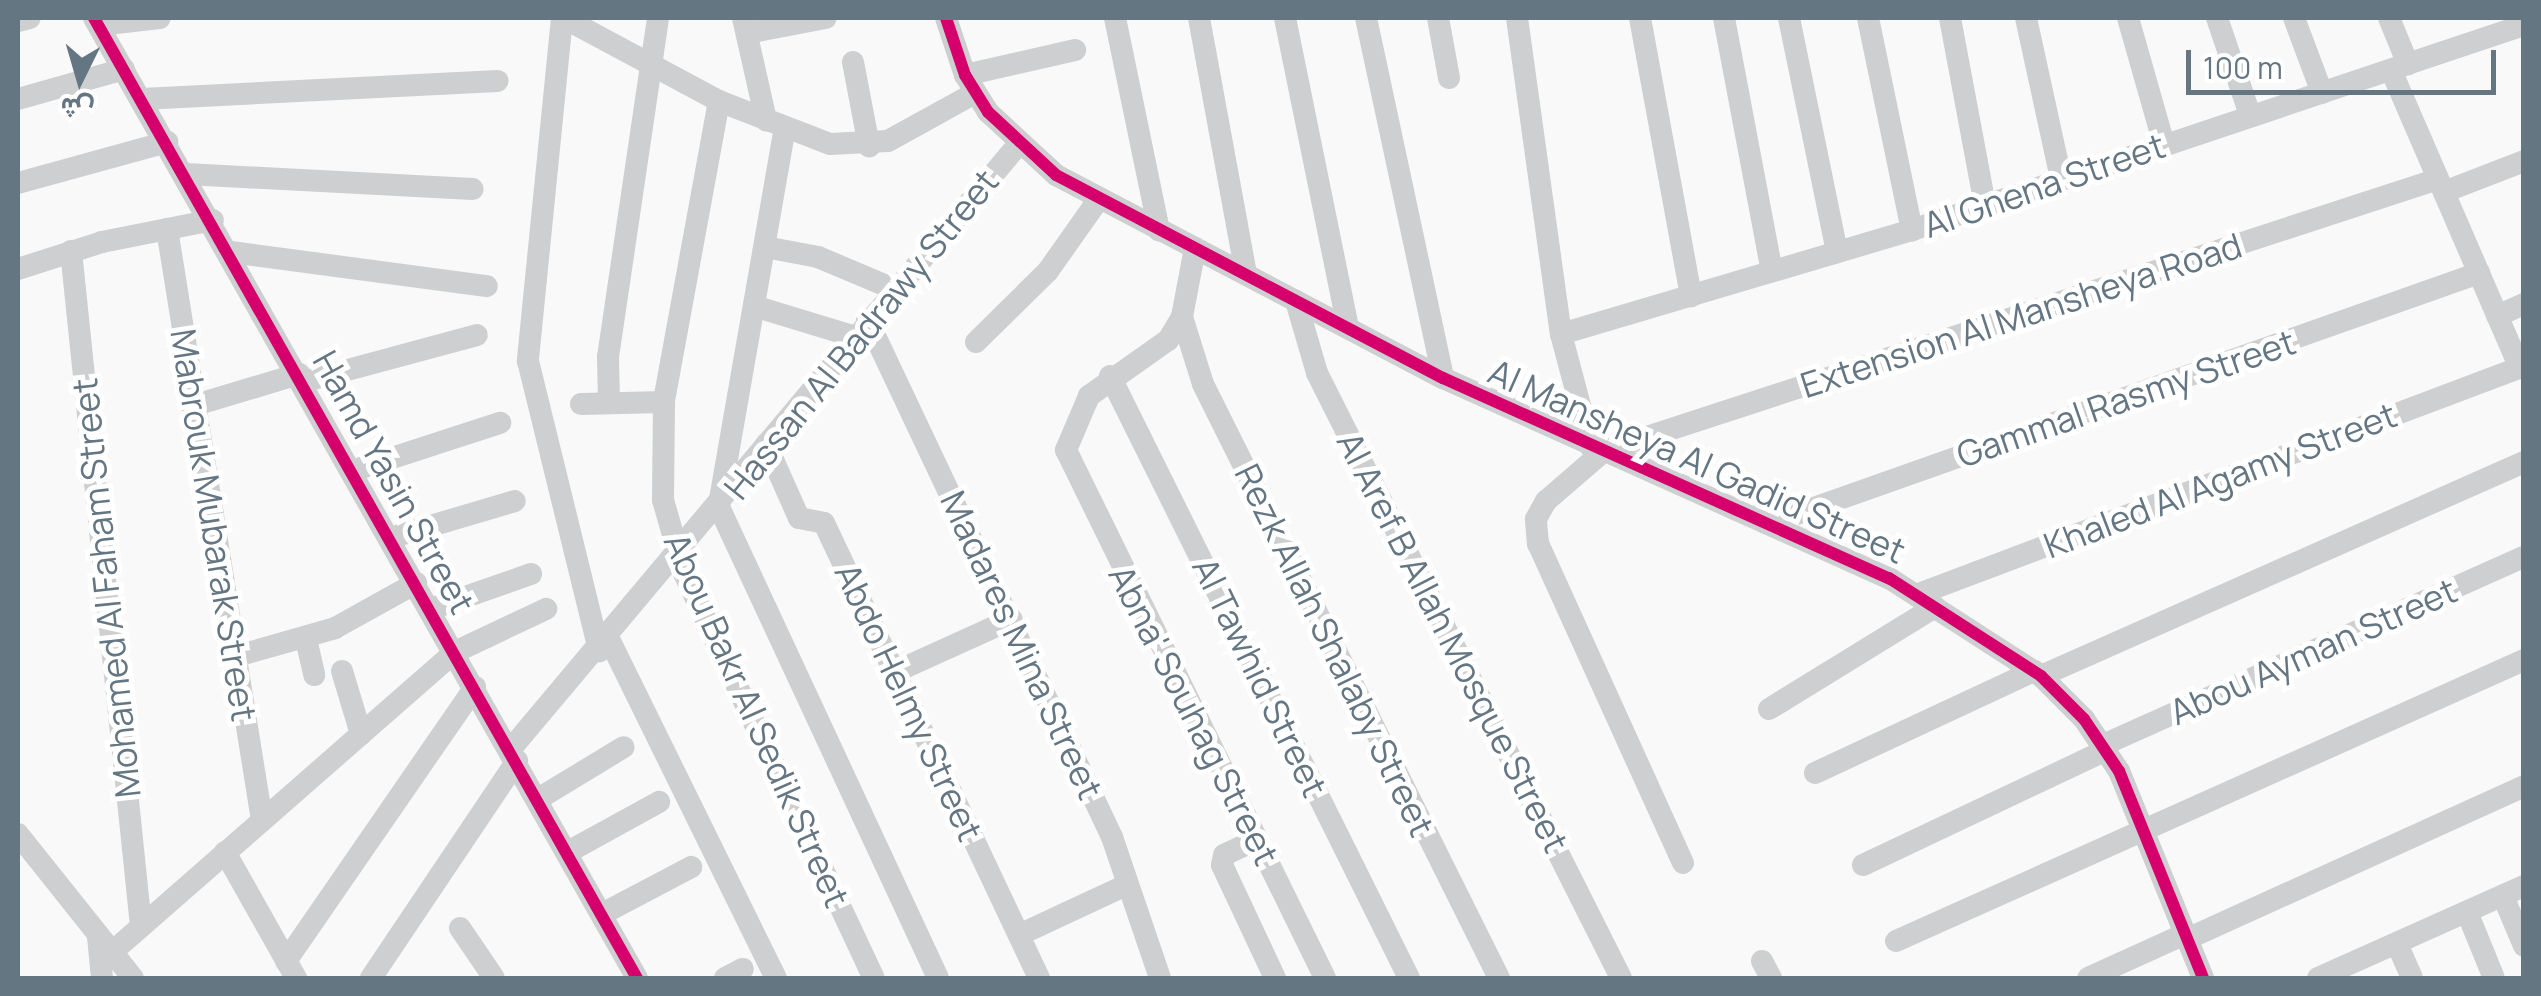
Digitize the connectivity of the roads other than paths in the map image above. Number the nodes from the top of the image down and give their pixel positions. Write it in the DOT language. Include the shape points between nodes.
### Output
graph roads {
  1 [pos="30,18"];
  2 [pos="160,18"];
  3 [pos="658,18"];
  4 [pos="826,18"];
  5 [pos="946,18"];
  6 [pos="1115,18"];
  7 [pos="1199,18"];
  8 [pos="1285,18"];
  9 [pos="1366,18"];
  10 [pos="1438,18"];
  11 [pos="1517,18"];
  12 [pos="1640,18"];
  13 [pos="1724,18"];
  14 [pos="1789,18"];
  15 [pos="1868,18"];
  16 [pos="1950,18"];
  17 [pos="2026,18"];
  18 [pos="2128,18"];
  19 [pos="2217,18"];
  20 [pos="2294,18"];
  21 [pos="2388,18"];
  22 [pos="18,21"];
  23 [pos="96,21"];
  24 [pos="561,21"];
  25 [pos="745,25"];
  26 [pos="2524,25"];
  27 [pos="596,26"];
  28 [pos="1075,50"];
  29 [pos="853,62"];
  30 [pos="654,66"];
  31 [pos="2400,67"];
  32 [pos="124,69"];
  33 [pos="1449,78"];
  34 [pos="498,81"];
  35 [pos="970,84"];
  36 [pos="2322,93"];
  37 [pos="142,98"];
  38 [pos="18,100"];
  39 [pos="719,101"];
  40 [pos="2250,115"];
  41 [pos="776,124"];
  42 [pos="167,142"];
  43 [pos="2164,144"];
  44 [pos="869,146"];
  45 [pos="1017,146"];
  46 [pos="2524,161"];
  47 [pos="186,174"];
  48 [pos="2061,179"];
  49 [pos="18,183"];
  50 [pos="2441,185"];
  51 [pos="474,188"];
  52 [pos="1098,200"];
  53 [pos="1985,205"];
  54 [pos="213,220"];
  55 [pos="168,229"];
  56 [pos="1158,230"];
  57 [pos="1912,230"];
  58 [pos="765,247"];
  59 [pos="1195,248"];
  60 [pos="71,250"];
  61 [pos="231,252"];
  62 [pos="1837,252"];
  63 [pos="18,269"];
  64 [pos="1772,272"];
  65 [pos="2479,273"];
  66 [pos="1246,274"];
  67 [pos="486,286"];
  68 [pos="894,289"];
  69 [pos="1691,296"];
  70 [pos="1296,301"];
  71 [pos="2524,304"];
  72 [pos="754,306"];
  73 [pos="2498,316"];
  74 [pos="1182,317"];
  75 [pos="860,328"];
  76 [pos="1348,328"];
  77 [pos="1561,334"];
  78 [pos="477,336"];
  79 [pos="976,342"];
  80 [pos="2522,367"];
  81 [pos="1110,376"];
  82 [pos="301,378"];
  83 [pos="1443,378"];
  84 [pos="609,402"];
  85 [pos="664,402"];
  86 [pos="582,404"];
  87 [pos="192,406"];
  88 [pos="500,423"];
  89 [pos="766,444"];
  90 [pos="1597,449"];
  91 [pos="2524,462"];
  92 [pos="352,470"];
  93 [pos="514,501"];
  94 [pos="720,507"];
  95 [pos="1774,522"];
  96 [pos="390,538"];
  97 [pos="678,556"];
  98 [pos="2524,558"];
  99 [pos="532,574"];
  100 [pos="416,583"];
  101 [pos="1926,601"];
  102 [pos="430,609"];
  103 [pos="546,609"];
  104 [pos="1012,619"];
  105 [pos="306,639"];
  106 [pos="604,645"];
  107 [pos="455,652"];
  108 [pos="236,656"];
  109 [pos="2524,660"];
  110 [pos="342,671"];
  111 [pos="895,672"];
  112 [pos="2038,674"];
  113 [pos="314,675"];
  114 [pos="474,687"];
  115 [pos="1769,709"];
  116 [pos="360,734"];
  117 [pos="624,747"];
  118 [pos="2104,748"];
  119 [pos="513,756"];
  120 [pos="1815,773"];
  121 [pos="2524,786"];
  122 [pos="538,800"];
  123 [pos="659,802"];
  124 [pos="262,820"];
  125 [pos="2143,829"];
  126 [pos="18,834"];
  127 [pos="1256,840"];
  128 [pos="226,852"];
  129 [pos="568,852"];
  130 [pos="1682,863"];
  131 [pos="1862,866"];
  132 [pos="691,867"];
  133 [pos="1126,885"];
  134 [pos="2513,891"];
  135 [pos="2466,912"];
  136 [pos="602,914"];
  137 [pos="141,926"];
  138 [pos="460,928"];
  139 [pos="1019,935"];
  140 [pos="2186,936"];
  141 [pos="1896,942"];
  142 [pos="2396,944"];
  143 [pos="104,945"];
  144 [pos="2524,946"];
  145 [pos="291,970"];
  146 [pos="102,978"];
  147 [pos="133,978"];
  148 [pos="371,978"];
  149 [pos="494,978"];
  150 [pos="637,978"];
  151 [pos="776,978"];
  152 [pos="874,978"];
  153 [pos="938,978"];
  154 [pos="1039,978"];
  155 [pos="1160,978"];
  156 [pos="1276,978"];
  157 [pos="1325,978"];
  158 [pos="1409,978"];
  159 [pos="1499,978"];
  160 [pos="1621,978"];
  161 [pos="2088,978"];
  162 [pos="2203,978"];
  163 [pos="2318,978"];
  164 [pos="2412,978"];
  165 [pos="2494,978"];
  1 -- 22 [label="street"];
  2 -- 23 [label="street"];
  3 -- 30 [label="street"];
  4 -- 25 [label="street"];
  5 -- 35 [label="street"];
  6 -- 56 [label="street"];
  7 -- 66 [label="street"];
  8 -- 76 [label="street"];
  9 -- 83 [label="street"];
  10 -- 33 [label="street"];
  11 -- 77 [label="street"];
  12 -- 69 [label="street"];
  13 -- 64 [label="street"];
  14 -- 62 [label="street"];
  15 -- 57 [label="street"];
  16 -- 53 [label="street"];
  17 -- 48 [label="street"];
  18 -- 43 [label="street"];
  19 -- 40 [label="street"];
  20 -- 36 [label="street"];
  21 -- 31 [label="street"];
  23 -- 32 [label="street, Hamd Yasin Street"];
  24 -- 27 [label="street"];
  24 -- 106 [label="street" via="528,361"];
  25 -- 41 [label="street"];
  26 -- 31 [label="street, Al Gnena Street"];
  27 -- 30 [label="street"];
  28 -- 35 [label="street"];
  29 -- 44 [label="street"];
  30 -- 39 [label="street"];
  30 -- 84 [label="street" via="608,357"];
  31 -- 36 [label="street, Al Gnena Street"];
  31 -- 50 [label="street"];
  32 -- 37 [label="street, Hamd Yasin Street"];
  32 -- 38 [label="street"];
  34 -- 37 [label="street"];
  35 -- 44 [label="street"];
  35 -- 45 [label="street, Al Mansheya Al Gadid Street"];
  36 -- 40 [label="street, Al Gnena Street"];
  37 -- 42 [label="street, Hamd Yasin Street"];
  39 -- 41 [label="street"];
  39 -- 85 [label="street, Abou Bakr Al Sedik Street"];
  40 -- 43 [label="street, Al Gnena Street"];
  41 -- 44 [label="street" via="830,144"];
  41 -- 58 [label="street"];
  42 -- 47 [label="street, Hamd Yasin Street"];
  42 -- 49 [label="street"];
  43 -- 48 [label="street, Al Gnena Street"];
  45 -- 52 [label="street, Al Mansheya Al Gadid Street"];
  45 -- 68 [label="street, Hassan Al Badrawy Street"];
  46 -- 50 [label="street, Extension Al Mansheya Road"];
  47 -- 51 [label="street"];
  47 -- 54 [label="street, Hamd Yasin Street"];
  48 -- 53 [label="street, Al Gnena Street"];
  50 -- 65 [label="street"];
  50 -- 90 [label="street, Extension Al Mansheya Road"];
  52 -- 56 [label="street, Al Mansheya Al Gadid Street"];
  52 -- 79 [label="street" via="1048,271"];
  53 -- 57 [label="street, Al Gnena Street"];
  54 -- 55 [label="street"];
  54 -- 61 [label="street, Hamd Yasin Street"];
  55 -- 60 [label="street"];
  55 -- 87 [label="street, Mabrouk Mubarak Street"];
  56 -- 59 [label="street, Al Mansheya Al Gadid Street"];
  57 -- 62 [label="street, Al Gnena Street"];
  58 -- 68 [label="street" via="818,257"];
  58 -- 72 [label="street"];
  59 -- 66 [label="street, Al Mansheya Al Gadid Street"];
  59 -- 74 [label="street"];
  60 -- 63 [label="street"];
  60 -- 137 [label="street, Mohamed Al Faham Street"];
  61 -- 67 [label="street"];
  61 -- 82 [label="street, Hamd Yasin Street"];
  62 -- 64 [label="street, Al Gnena Street"];
  64 -- 69 [label="street, Al Gnena Street"];
  65 -- 73 [label="street"];
  65 -- 95 [label="street, Gammal Rasmy Street"];
  66 -- 70 [label="street, Al Mansheya Al Gadid Street"];
  68 -- 75 [label="street, Hassan Al Badrawy Street"];
  69 -- 77 [label="street, Al Gnena Street"];
  70 -- 76 [label="street, Al Mansheya Al Gadid Street"];
  70 -- 160 [label="street, Al Aref B Allah Mosque Street" via="1318,373"];
  71 -- 73 [label="street"];
  72 -- 75 [label="street"];
  72 -- 94 [label="street"];
  73 -- 80 [label="street"];
  74 -- 81 [label="street" via="1148,356"];
  74 -- 159 [label="street, Rezk Allah Shalaby Street" via="1203,384"];
  75 -- 89 [label="street, Hassan Al Badrawy Street"];
  75 -- 104 [label="street, Madares Mina Street"];
  76 -- 83 [label="street, Al Mansheya Al Gadid Street"];
  77 -- 90 [label="street"];
  78 -- 82 [label="street"];
  80 -- 101 [label="street, Khaled Al Agamy Street"];
  81 -- 127 [label="street, Abna' Souhag Street" via="1076,418 1066,450"];
  81 -- 158 [label="street, Al Tawhid Street"];
  82 -- 87 [label="street"];
  82 -- 92 [label="street, Hamd Yasin Street"];
  83 -- 90 [label="street, Al Mansheya Al Gadid Street"];
  84 -- 85 [label="street"];
  84 -- 86 [label="street"];
  85 -- 97 [label="street, Abou Bakr Al Sedik Street" via="660,472"];
  87 -- 108 [label="street, Mabrouk Mubarak Street"];
  88 -- 92 [label="street"];
  89 -- 94 [label="street, Hassan Al Badrawy Street"];
  89 -- 111 [label="street, Abdo Helmy Street" via="798,518 824,523"];
  90 -- 95 [label="street, Al Mansheya Al Gadid Street"];
  90 -- 130 [label="street" via="1546,501 1536,519 1538,544"];
  91 -- 112 [label="street"];
  92 -- 96 [label="street, Hamd Yasin Street"];
  93 -- 96 [label="street"];
  94 -- 97 [label="street, Hassan Al Badrawy Street"];
  94 -- 153 [label="street"];
  95 -- 101 [label="street, Al Mansheya Al Gadid Street"];
  96 -- 100 [label="street, Hamd Yasin Street"];
  97 -- 106 [label="street, Hassan Al Badrawy Street"];
  97 -- 152 [label="street, Abou Bakr Al Sedik Street"];
  98 -- 118 [label="street, Abou Ayman Street"];
  99 -- 102 [label="street"];
  100 -- 102 [label="street, Hamd Yasin Street"];
  100 -- 105 [label="street"];
  101 -- 112 [label="street, Al Mansheya Al Gadid Street"];
  101 -- 115 [label="street, Khaled Al Agamy Street"];
  102 -- 107 [label="street, Hamd Yasin Street"];
  103 -- 107 [label="street"];
  104 -- 111 [label="street"];
  104 -- 133 [label="street, Madares Mina Street" via="1112,836"];
  105 -- 108 [label="street"];
  105 -- 113 [label="street"];
  106 -- 119 [label="street, Hassan Al Badrawy Street"];
  106 -- 151 [label="street"];
  107 -- 114 [label="street, Hamd Yasin Street"];
  107 -- 116 [label="street"];
  108 -- 124 [label="street, Mabrouk Mubarak Street"];
  109 -- 125 [label="street"];
  110 -- 116 [label="street"];
  111 -- 139 [label="street, Abdo Helmy Street"];
  112 -- 118 [label="street, Al Mansheya Al Gadid Street"];
  112 -- 120 [label="street"];
  114 -- 119 [label="street, Hamd Yasin Street"];
  114 -- 145 [label="street"];
  116 -- 124 [label="street"];
  117 -- 122 [label="street"];
  118 -- 125 [label="street, Al Mansheya Al Gadid Street"];
  118 -- 131 [label="street, Abou Ayman Street"];
  119 -- 122 [label="street, Hamd Yasin Street"];
  119 -- 148 [label="street, Hassan Al Badrawy Street"];
  121 -- 140 [label="street"];
  122 -- 129 [label="street, Hamd Yasin Street"];
  123 -- 129 [label="street"];
  124 -- 128 [label="street"];
  125 -- 140 [label="street, Al Mansheya Al Gadid Street"];
  125 -- 141 [label="street"];
  126 -- 143 [label="street"];
  127 -- 156 [label="street" via="1224,855 1222,864"];
  127 -- 157 [label="street, Abna' Souhag Street"];
  128 -- 137 [label="street"];
  128 -- 145 [label="street"];
  129 -- 136 [label="street, Hamd Yasin Street"];
  132 -- 136 [label="street"];
  133 -- 139 [label="street"];
  133 -- 155 [label="street, Madares Mina Street"];
  134 -- 135 [label="street"];
  134 -- 144 [label="street"];
  135 -- 142 [label="street"];
  135 -- 165 [label="street"];
  136 -- 150 [label="street, Hamd Yasin Street"];
  137 -- 143 [label="street"];
  138 -- 149 [label="street"];
  139 -- 154 [label="street, Abdo Helmy Street"];
  140 -- 161 [label="street"];
  140 -- 162 [label="street, Al Mansheya Al Gadid Street"];
  142 -- 163 [label="street"];
  142 -- 164 [label="street"];
  143 -- 146 [label="street"];
  143 -- 147 [label="street"];
}
